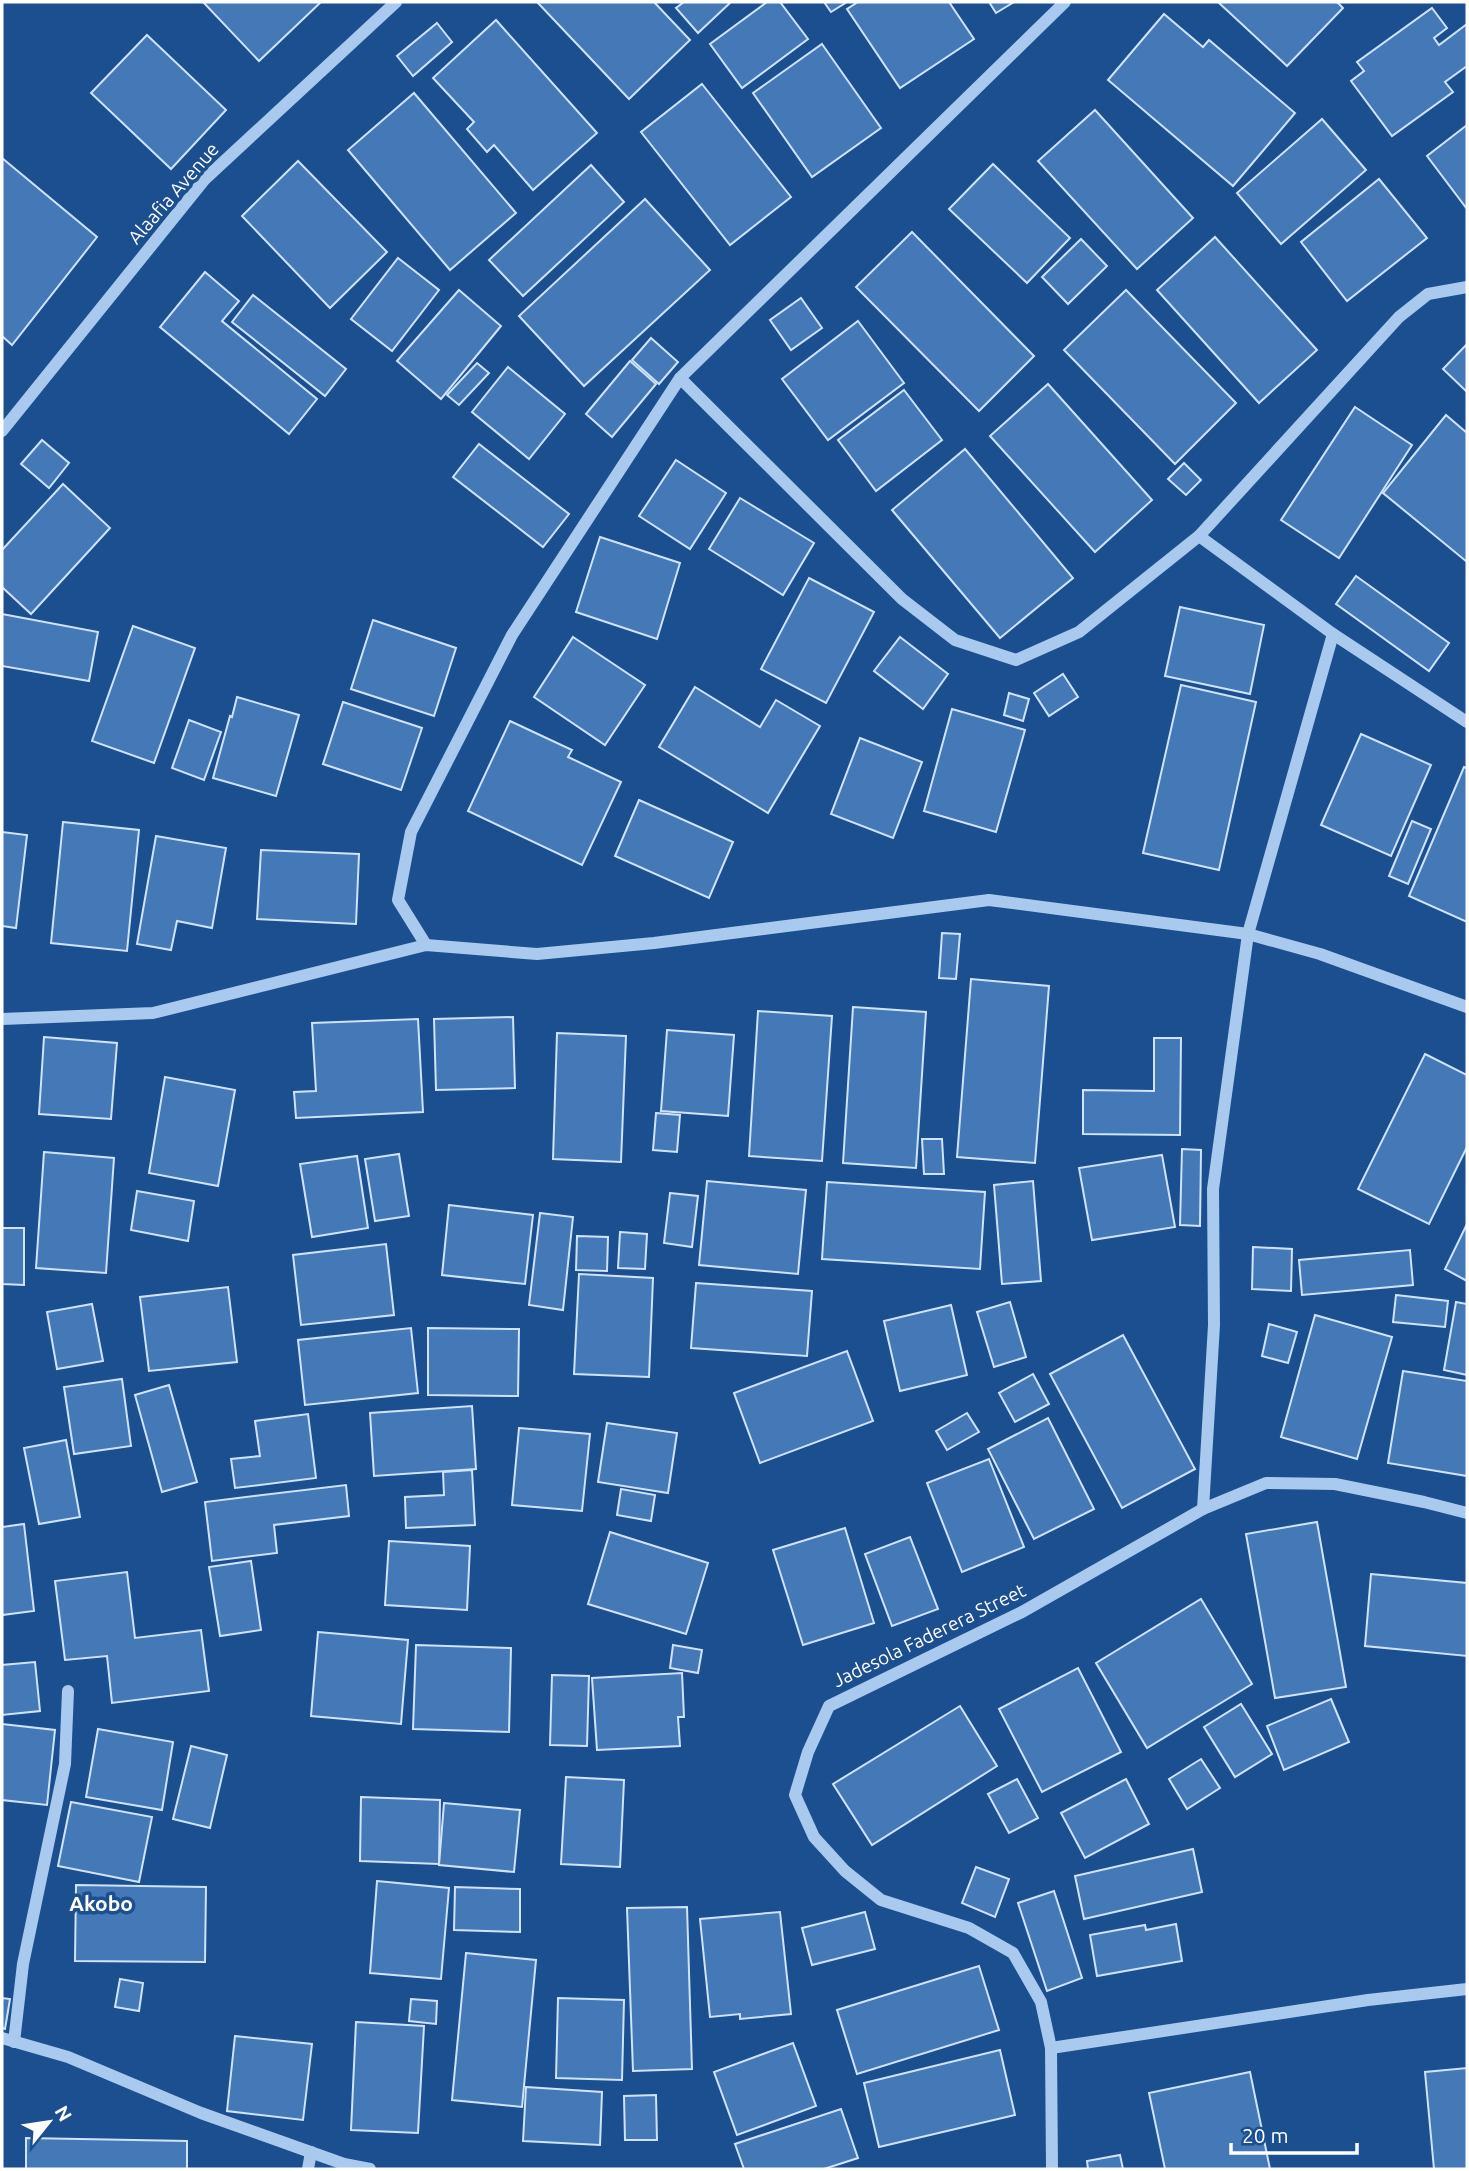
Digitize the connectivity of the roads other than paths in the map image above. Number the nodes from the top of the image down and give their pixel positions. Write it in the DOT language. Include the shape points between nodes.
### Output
graph roads {
  1 [pos="396,2"];
  2 [pos="1065,2"];
  3 [pos="1467,287"];
  4 [pos="680,378"];
  5 [pos="2,431"];
  6 [pos="1199,536"];
  7 [pos="1333,634"];
  8 [pos="1467,722"];
  9 [pos="1248,934"];
  10 [pos="426,946"];
  11 [pos="1467,1007"];
  12 [pos="2,1019"];
  13 [pos="1203,1509"];
  14 [pos="1467,1513"];
  15 [pos="68,1691"];
  16 [pos="1467,1989"];
  17 [pos="8,2040"];
  18 [pos="1051,2048"];
  19 [pos="311,2152"];
  20 [pos="308,2169"];
  21 [pos="370,2169"];
  22 [pos="1052,2169"];
  1 -- 5 [label="street, Alaafia Avenue" via="205,179"];
  2 -- 4 [label="street"];
  3 -- 6 [label="street" via="1428,294 1399,317"];
  4 -- 6 [label="street" via="902,599 955,640 1016,660 1079,632"];
  4 -- 10 [label="street" via="512,635 411,832 398,900"];
  6 -- 7 [label="street"];
  7 -- 8 [label="street"];
  7 -- 9 [label="street"];
  9 -- 10 [label="street" via="989,900 537,954"];
  9 -- 11 [label="street" via="1320,954"];
  9 -- 13 [label="street" via="1213,1189 1214,1325"];
  10 -- 12 [label="street" via="153,1013"];
  13 -- 14 [label="street, Jadesola Faderera Street" via="1266,1483 1335,1484"];
  13 -- 18 [label="street, Jadesola Faderera Street" via="1022,1612 829,1706 795,1795 814,1837 845,1871 881,1900 969,1928 1013,1953 1041,2002"];
  15 -- 17 [label="street" via="65,1764"];
  16 -- 18 [label="street"];
  17 -- 19 [label="street" via="68,2057 201,2113"];
  18 -- 22 [label="street, Jadesola Faderera Street"];
  19 -- 20 [label="street"];
  19 -- 21 [label="street"];
}
